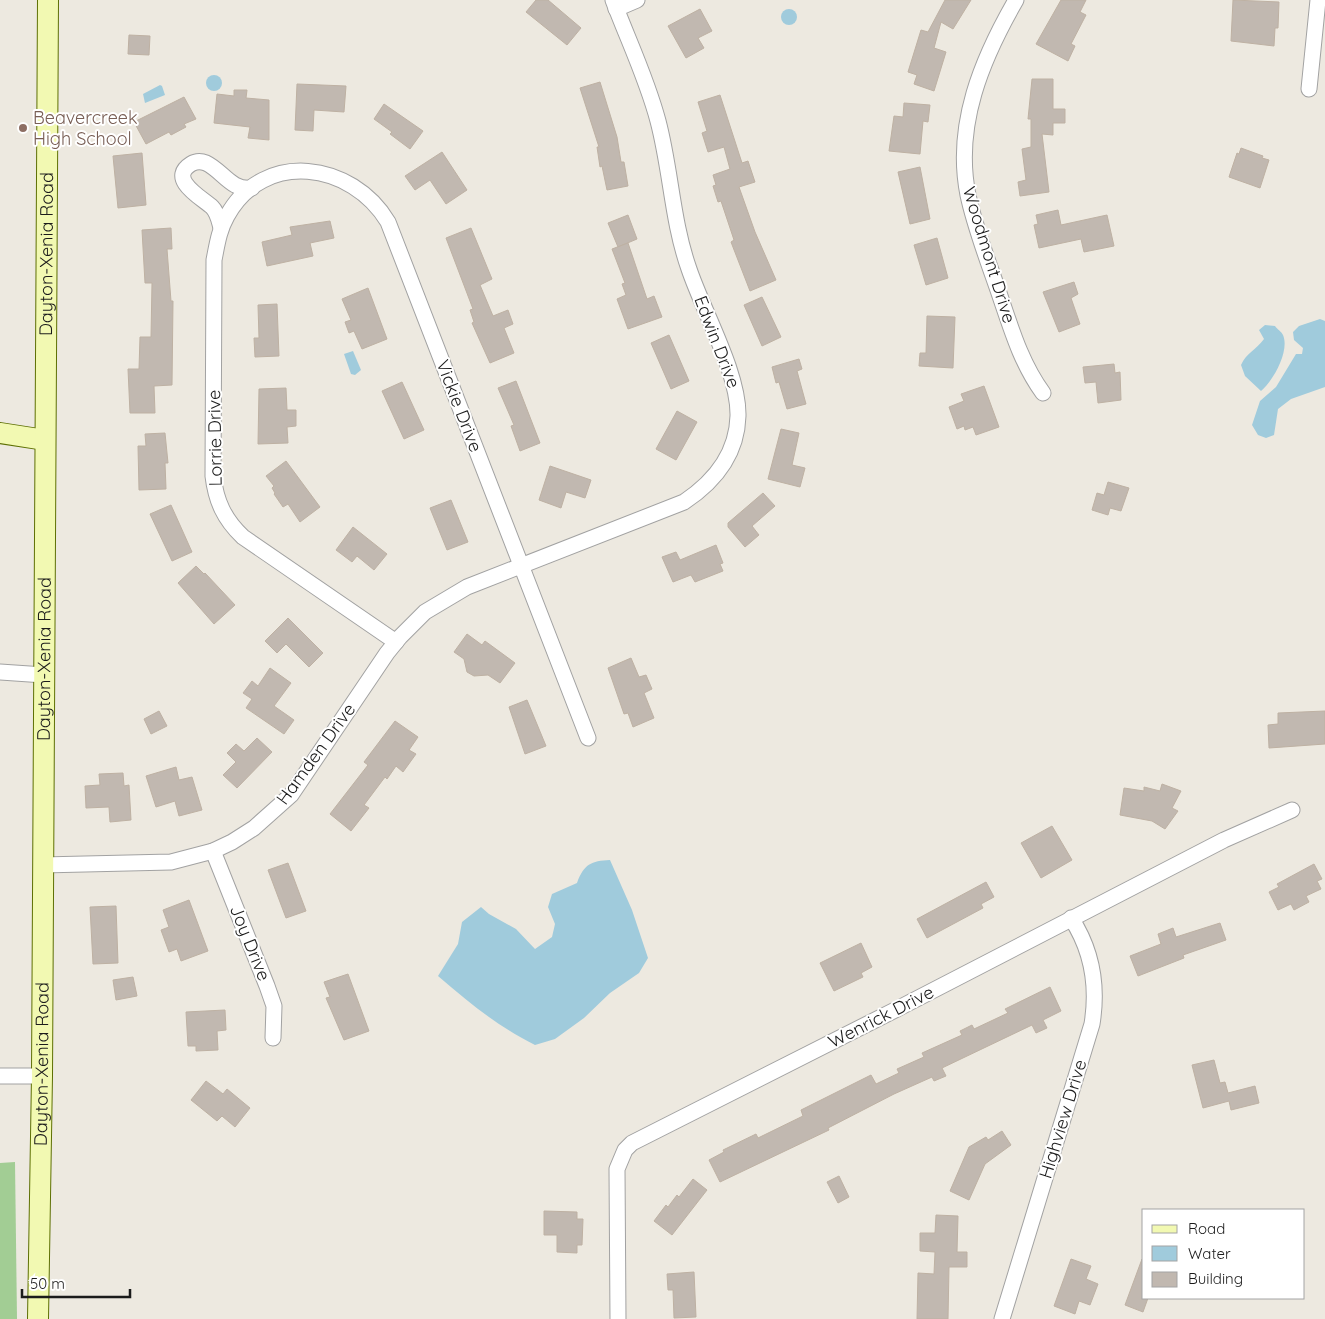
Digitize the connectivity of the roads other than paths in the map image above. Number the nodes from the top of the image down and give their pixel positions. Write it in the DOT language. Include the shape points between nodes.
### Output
graph roads {
  1 [pos="48,0"];
  2 [pos="637,0"];
  3 [pos="1016,0"];
  4 [pos="1318,0"];
  5 [pos="614,4"];
  6 [pos="1309,89"];
  7 [pos="252,188"];
  8 [pos="221,228"];
  9 [pos="1043,393"];
  10 [pos="0,433"];
  11 [pos="45,440"];
  12 [pos="521,565"];
  13 [pos="396,642"];
  14 [pos="0,672"];
  15 [pos="44,675"];
  16 [pos="588,738"];
  17 [pos="1292,810"];
  18 [pos="214,851"];
  19 [pos="42,865"];
  20 [pos="1071,918"];
  21 [pos="273,1038"];
  22 [pos="0,1076"];
  23 [pos="42,1076"];
  24 [pos="38,1319"];
  25 [pos="618,1319"];
  26 [pos="1002,1319"];
  1 -- 11 [label="main road, Dayton-Xenia Road"];
  2 -- 5 [label="street"];
  3 -- 9 [label="street, Woodmont Drive" via="996,34 976,84 965,142 966,176 971,204 1017,345 1030,375"];
  4 -- 6 [label="street"];
  5 -- 12 [label="street, Edwin Drive" via="658,121 679,238 734,385 738,407 737,430 727,460 700,492 684,502"];
  7 -- 8 [label="street, Lorrie Drive" via="233,206"];
  7 -- 8 [label="street" via="236,186 204,162 194,162 187,168 184,176 187,187 214,208"];
  7 -- 12 [label="street, Vickie Drive" via="285,173 320,172 353,185 380,210 388,222"];
  8 -- 13 [label="street, Lorrie Drive" via="214,260 213,476 223,514 243,537"];
  10 -- 11 [label="main road"];
  11 -- 15 [label="main road, Dayton-Xenia Road"];
  12 -- 13 [label="street, Hamden Drive" via="467,586 446,598 414,622"];
  12 -- 16 [label="street, Vickie Drive"];
  13 -- 18 [label="street, Hamden Drive" via="291,795 254,828"];
  14 -- 15 [label="street"];
  15 -- 19 [label="main road, Dayton-Xenia Road"];
  17 -- 20 [label="street, Wenrick Drive" via="1224,840"];
  18 -- 19 [label="street, Hamden Drive" via="171,862"];
  18 -- 21 [label="street, Joy Drive" via="268,986 274,1006"];
  19 -- 23 [label="main road, Dayton-Xenia Road"];
  20 -- 25 [label="street, Wenrick Drive" via="632,1143 625,1150 617,1169"];
  20 -- 26 [label="street, Highview Drive" via="1091,963 1095,996 1092,1024"];
  22 -- 23 [label="street"];
  23 -- 24 [label="main road, Dayton-Xenia Road"];
}
